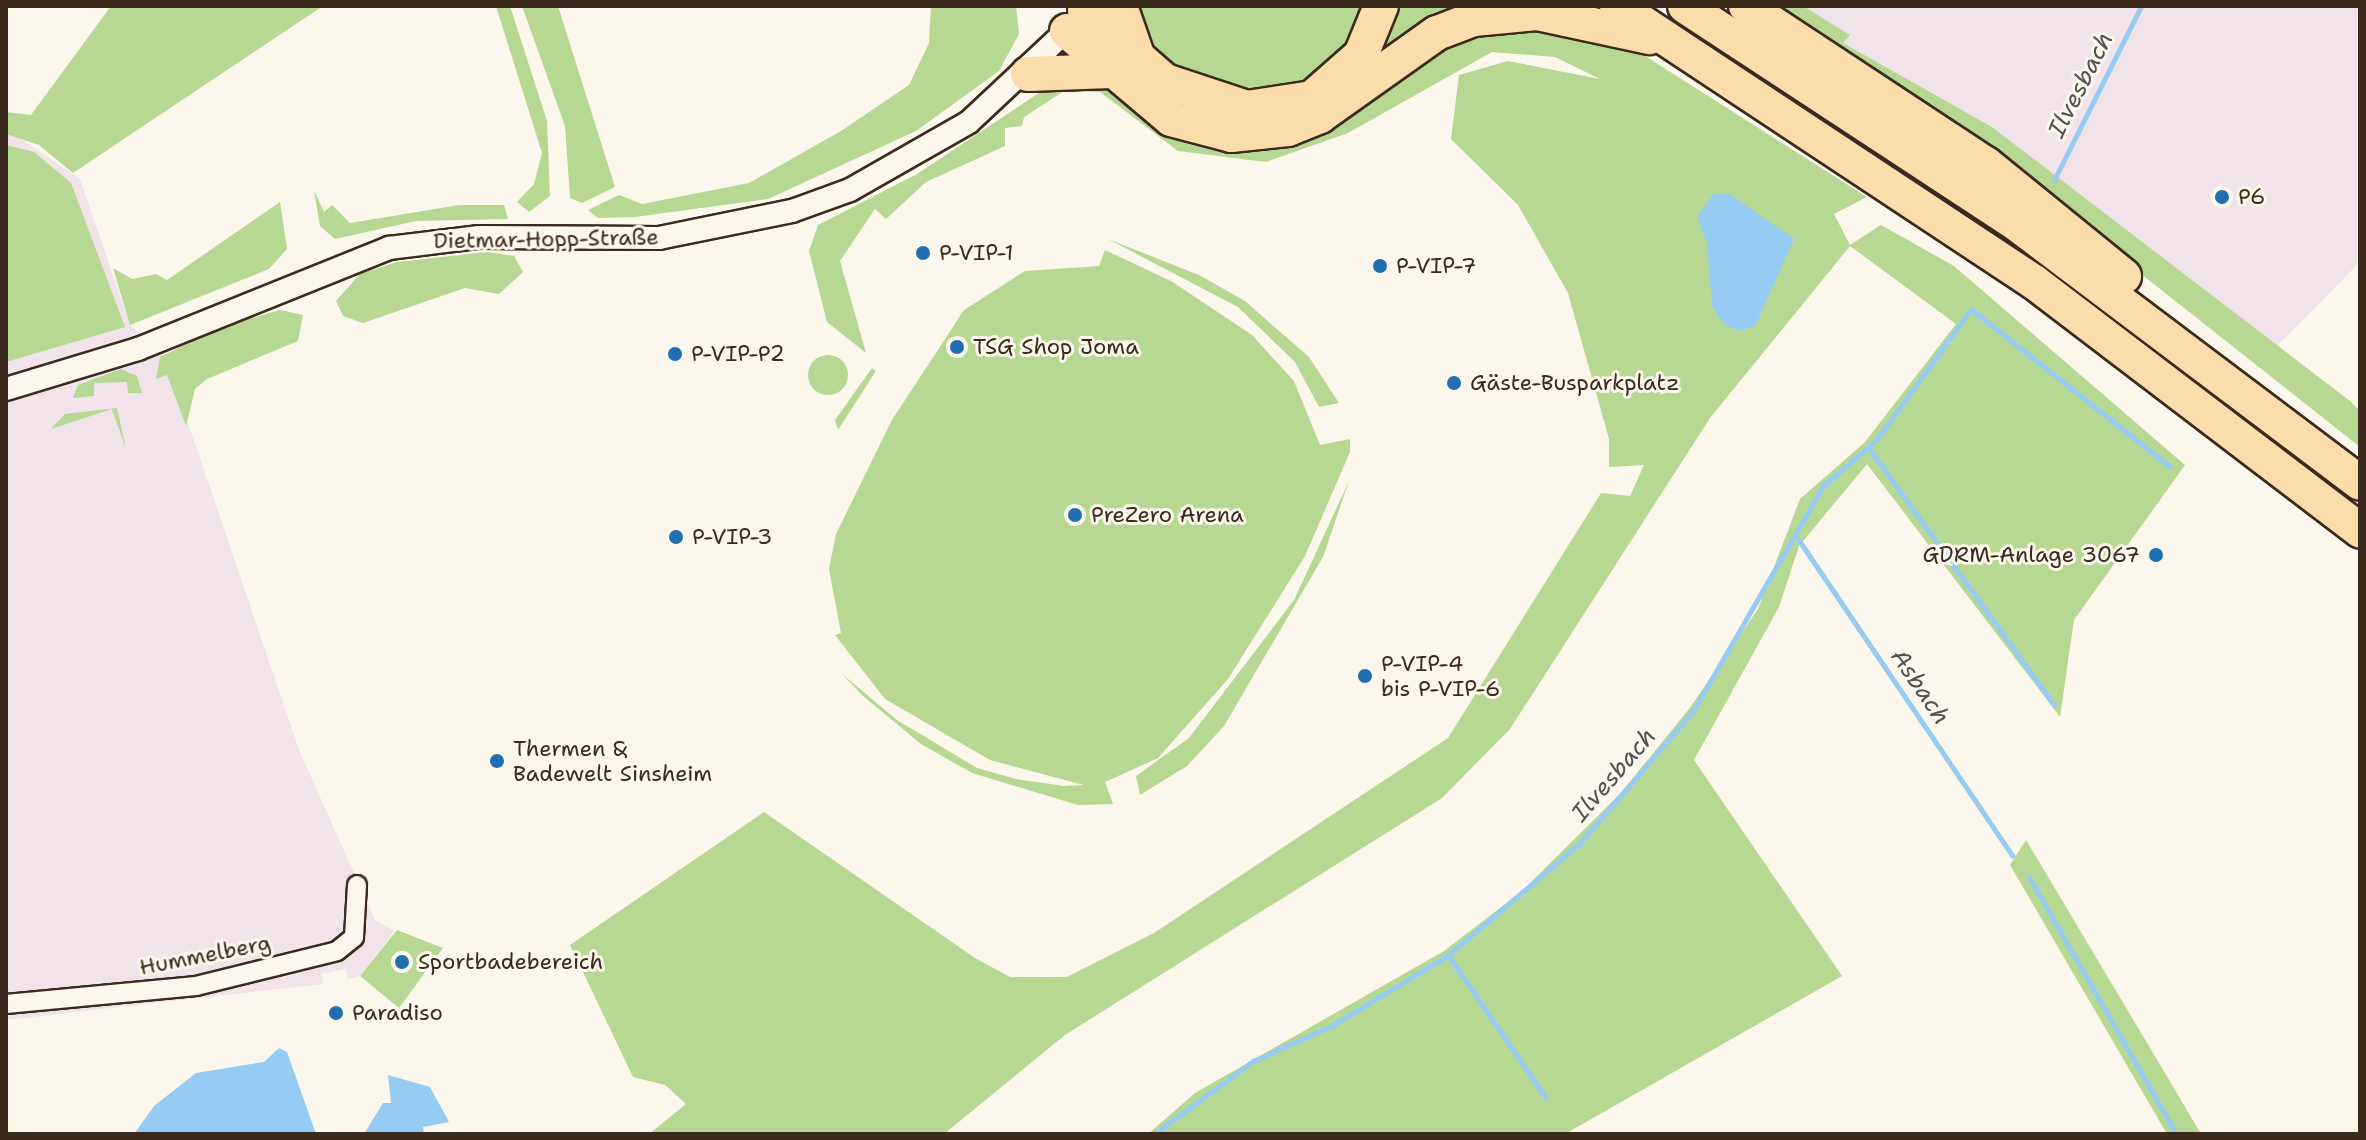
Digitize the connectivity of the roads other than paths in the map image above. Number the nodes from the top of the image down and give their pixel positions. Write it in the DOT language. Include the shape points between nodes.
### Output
graph roads {
  1 [pos="1120,6"];
  2 [pos="1381,6"];
  3 [pos="1617,6"];
  4 [pos="1685,6"];
  5 [pos="1746,6"];
  6 [pos="1081,16"];
  7 [pos="1681,45"];
  8 [pos="1125,65"];
  9 [pos="1028,74"];
  10 [pos="2166,333"];
  11 [pos="6,389"];
  12 [pos="2360,483"];
  13 [pos="2360,530"];
  14 [pos="357,885"];
  15 [pos="6,1004"];
  1 -- 8 [label="highway"];
  2 -- 8 [label="highway" via="1361,55 1344,73 1312,98 1279,107 1247,108 1189,94"];
  3 -- 7 [label="highway"];
  4 -- 10 [label="highway" via="1911,151"];
  5 -- 10 [label="highway" via="2046,210 2146,296"];
  6 -- 8 [label="highway"];
  6 -- 9 [label="street, Dietmar-Hopp-Straße"];
  7 -- 8 [label="highway" via="1570,18 1498,14 1437,33 1320,116 1288,129 1231,135 1171,119"];
  7 -- 13 [label="highway" via="1885,178 2196,401"];
  8 -- 9 [label="highway"];
  9 -- 11 [label="street, Dietmar-Hopp-Straße" via="908,160 778,215 659,238 479,237 389,248 138,349"];
  10 -- 12 [label="highway"];
  14 -- 15 [label="street, Hummelberg" via="354,937 337,951 196,986"];
}
